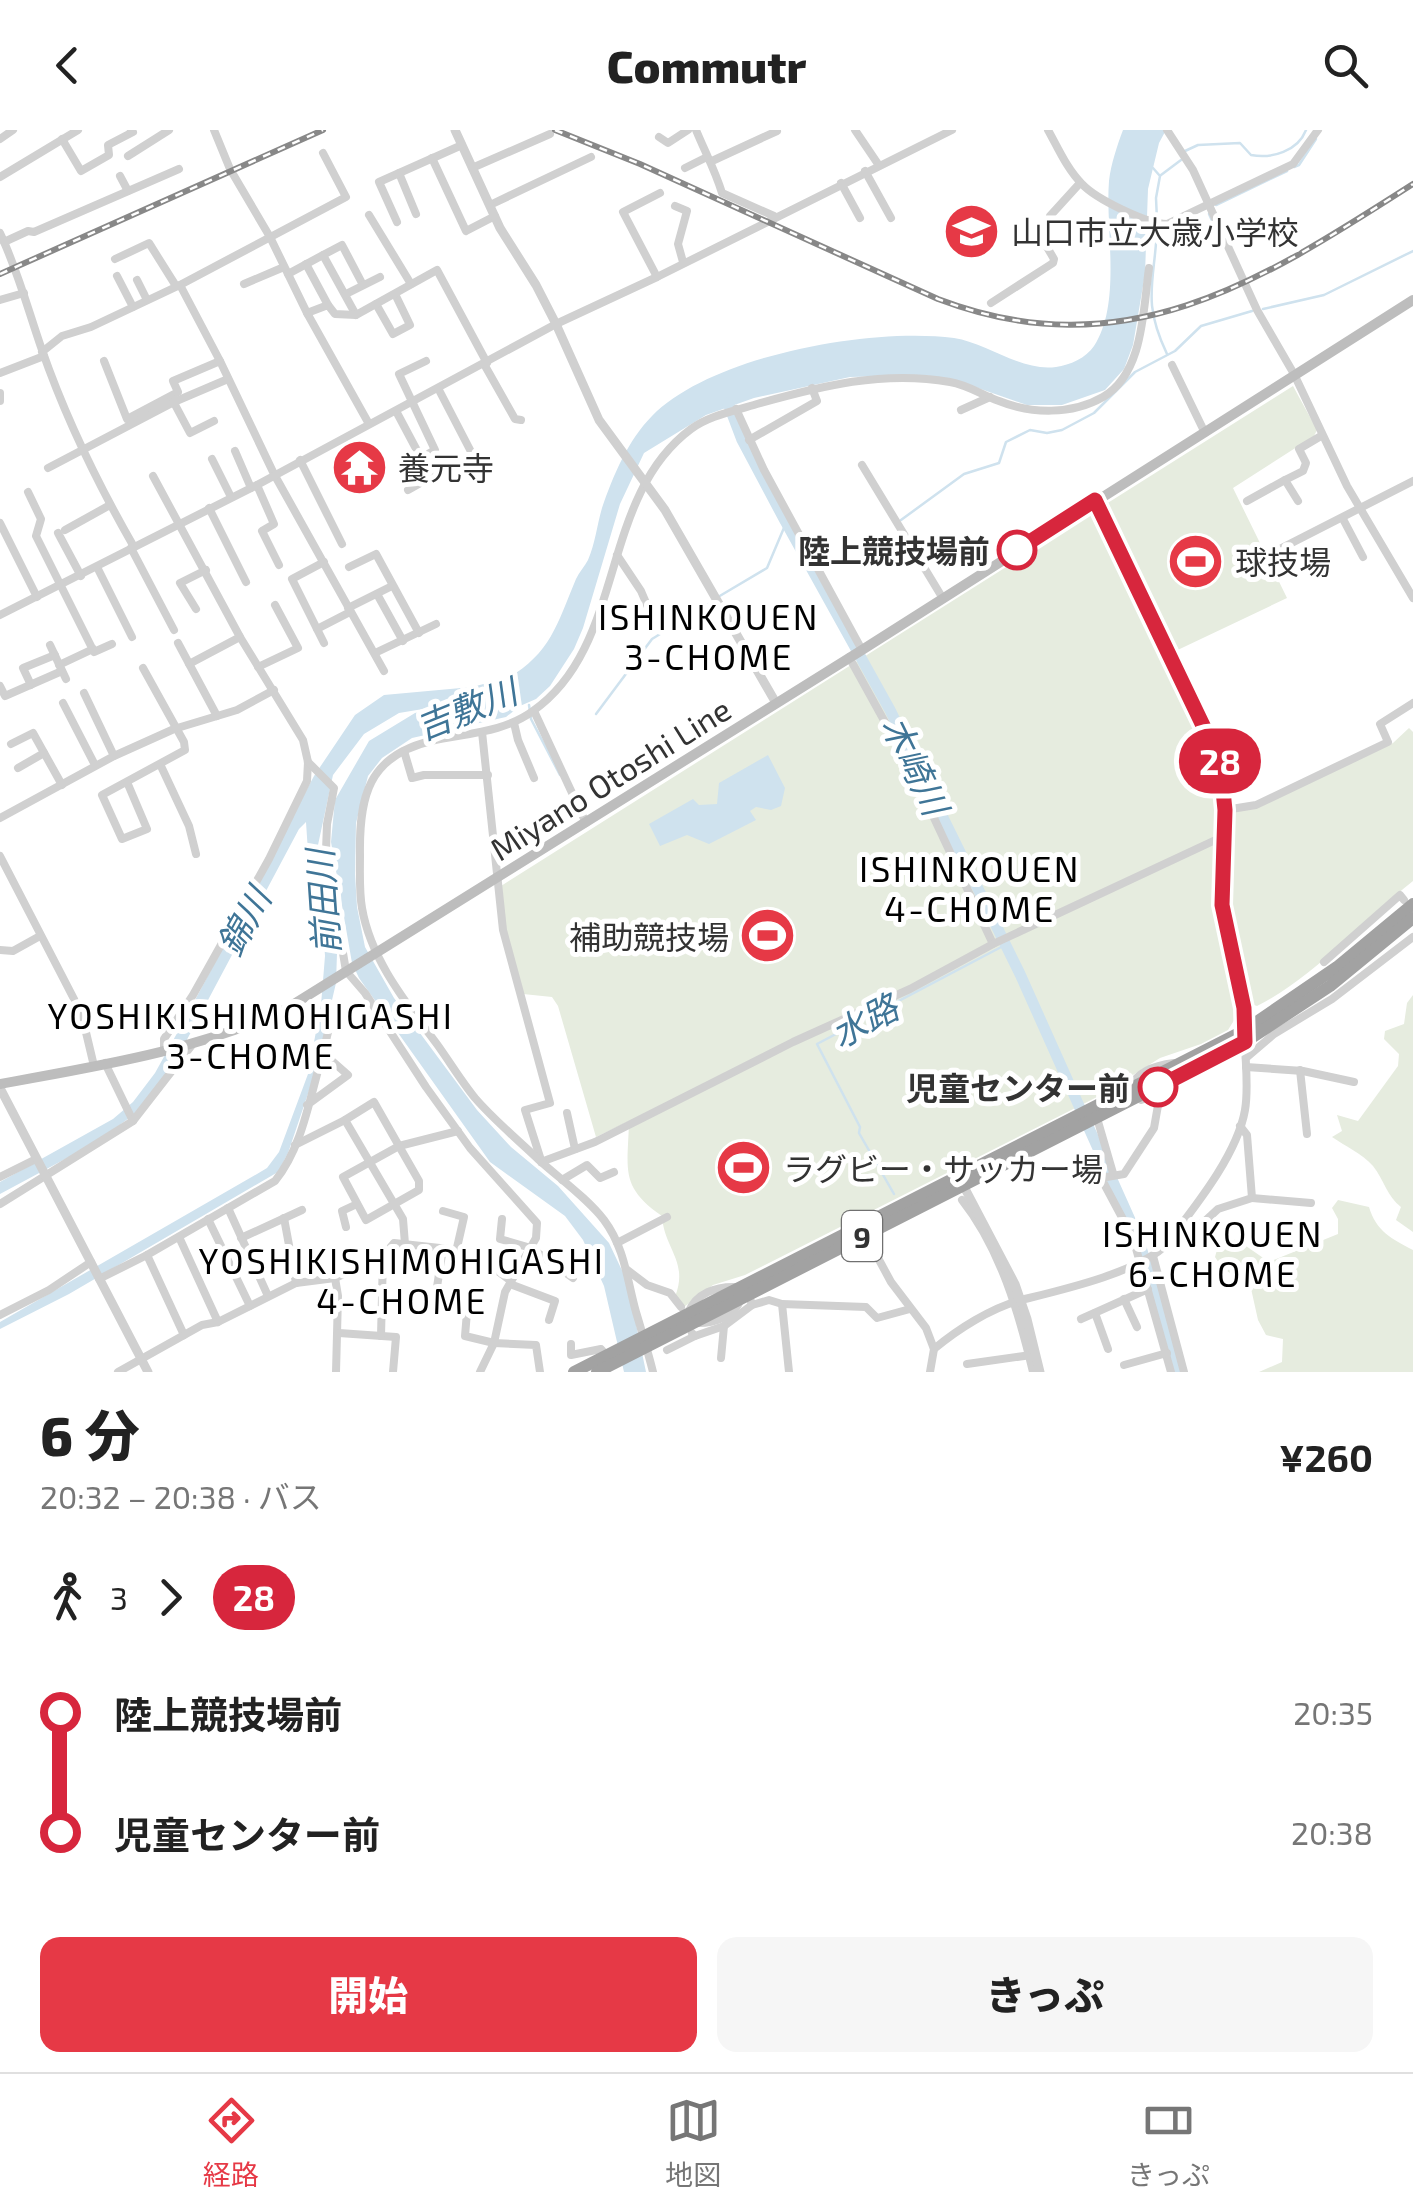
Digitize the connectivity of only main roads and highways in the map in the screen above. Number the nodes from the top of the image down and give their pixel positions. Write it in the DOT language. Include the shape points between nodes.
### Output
graph roads {
  1 [pos="1413,300"];
  2 [pos="1409,902"];
  3 [pos="1413,918"];
  4 [pos="1245,1036"];
  5 [pos="0,1086"];
  6 [pos="1130,1096"];
  7 [pos="603,1366"];
  8 [pos="574,1372"];
  1 -- 5 [label="main road, Miyano Otoshi Line" via="263,1020 191,1045"];
  2 -- 4 [label="highway, 9" via="1337,968"];
  3 -- 4 [label="highway, 9" via="1330,986"];
  4 -- 6 [label="highway, 9"];
  4 -- 6 [label="highway, 9"];
  6 -- 7 [label="highway, 9"];
  7 -- 8 [label="highway, 9"];
}
